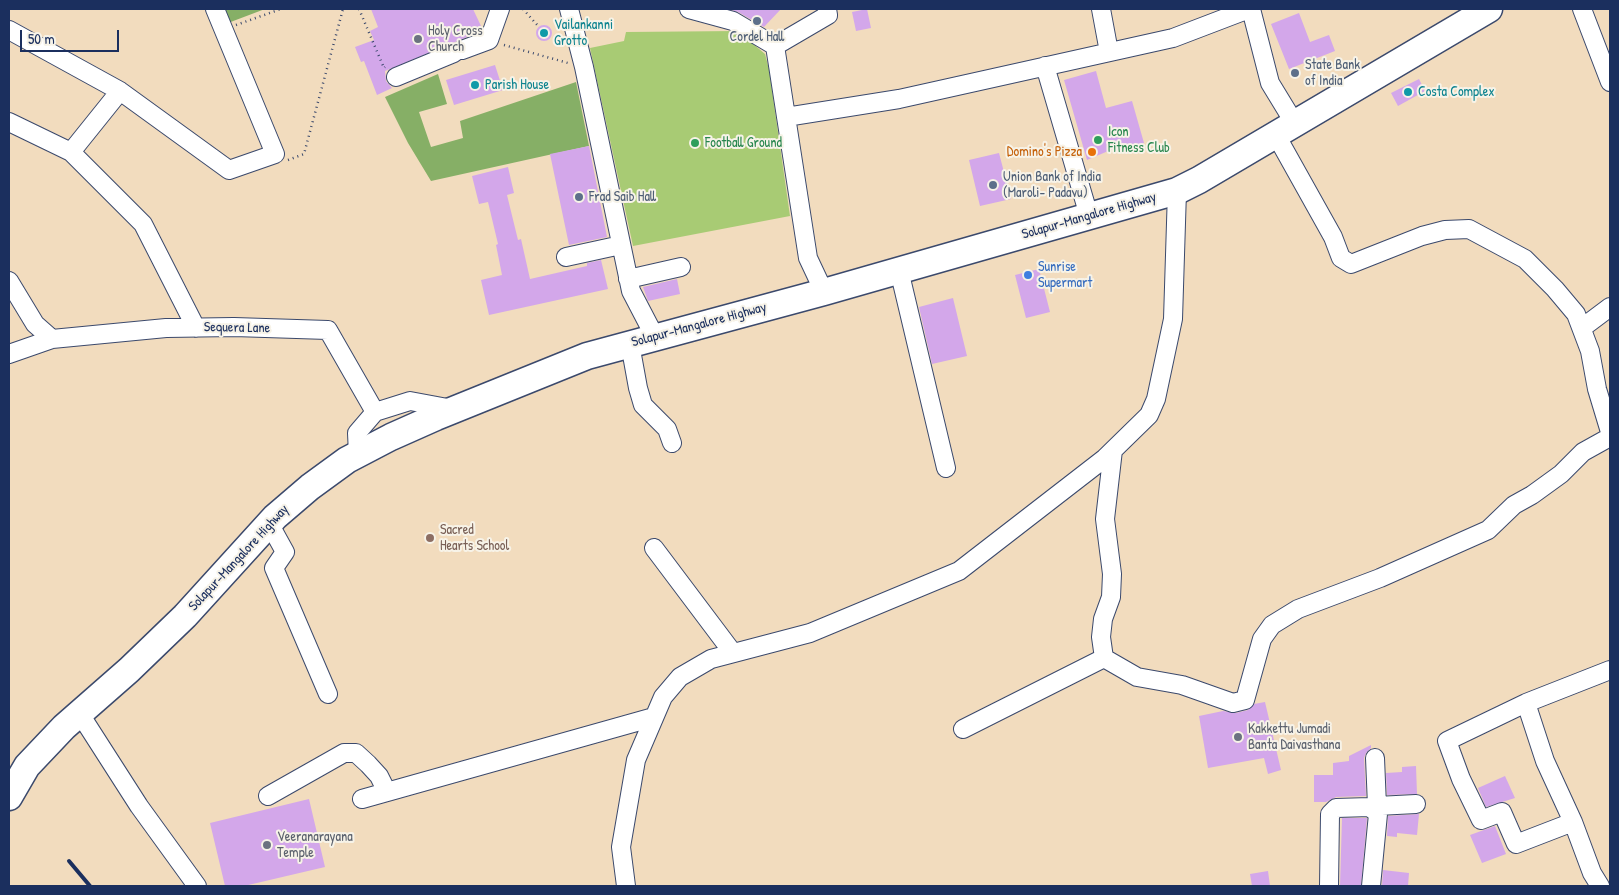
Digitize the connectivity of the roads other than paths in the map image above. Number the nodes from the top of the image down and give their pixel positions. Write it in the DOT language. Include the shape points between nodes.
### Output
graph roads {
  1 [pos="214,9"];
  2 [pos="500,9"];
  3 [pos="569,9"];
  4 [pos="689,9"];
  5 [pos="827,9"];
  6 [pos="1101,9"];
  7 [pos="1250,9"];
  8 [pos="1489,9"];
  9 [pos="1582,9"];
  10 [pos="9,30"];
  11 [pos="775,46"];
  12 [pos="1109,52"];
  13 [pos="1045,66"];
  14 [pos="396,77"];
  15 [pos="1610,82"];
  16 [pos="120,91"];
  17 [pos="786,117"];
  18 [pos="9,122"];
  19 [pos="1286,129"];
  20 [pos="71,152"];
  21 [pos="1177,191"];
  22 [pos="1089,216"];
  23 [pos="620,246"];
  24 [pos="566,257"];
  25 [pos="681,267"];
  26 [pos="899,270"];
  27 [pos="628,279"];
  28 [pos="9,281"];
  29 [pos="824,292"];
  30 [pos="1610,308"];
  31 [pos="196,328"];
  32 [pos="1582,328"];
  33 [pos="655,337"];
  34 [pos="52,339"];
  35 [pos="630,344"];
  36 [pos="9,354"];
  37 [pos="454,409"];
  38 [pos="375,412"];
  39 [pos="1610,432"];
  40 [pos="1610,437"];
  41 [pos="672,444"];
  42 [pos="1113,450"];
  43 [pos="358,454"];
  44 [pos="946,468"];
  45 [pos="269,523"];
  46 [pos="654,548"];
  47 [pos="732,653"];
  48 [pos="1104,658"];
  49 [pos="1610,671"];
  50 [pos="328,694"];
  51 [pos="1526,703"];
  52 [pos="80,714"];
  53 [pos="654,718"];
  54 [pos="963,729"];
  55 [pos="1375,758"];
  56 [pos="388,792"];
  57 [pos="268,796"];
  58 [pos="9,798"];
  59 [pos="362,799"];
  60 [pos="1416,804"];
  61 [pos="1375,808"];
  62 [pos="1573,822"];
  63 [pos="197,886"];
  64 [pos="626,886"];
  65 [pos="1329,886"];
  66 [pos="1371,886"];
  67 [pos="1600,886"];
  1 -- 16 [label="street" via="275,154 229,170"];
  2 -- 14 [label="street" via="489,40"];
  3 -- 23 [label="street"];
  4 -- 11 [label="street" via="733,22"];
  5 -- 11 [label="street" via="828,15"];
  6 -- 12 [label="street"];
  7 -- 12 [label="street" via="1173,38"];
  7 -- 19 [label="street"];
  8 -- 19 [label="highway, Solapur-Mangalore Highway"];
  9 -- 15 [label="street"];
  10 -- 16 [label="street"];
  11 -- 17 [label="street"];
  12 -- 13 [label="street"];
  13 -- 17 [label="street" via="899,99"];
  13 -- 22 [label="street"];
  16 -- 20 [label="street"];
  17 -- 29 [label="street" via="808,258"];
  18 -- 20 [label="street"];
  19 -- 21 [label="highway, Solapur-Mangalore Highway"];
  19 -- 32 [label="street" via="1342,258 1350,264 1422,236 1445,230 1469,229 1525,259 1576,314"];
  20 -- 31 [label="street" via="143,224"];
  21 -- 22 [label="highway, Solapur-Mangalore Highway"];
  21 -- 42 [label="street" via="1173,319 1156,399 1149,415"];
  22 -- 26 [label="highway, Solapur-Mangalore Highway"];
  23 -- 24 [label="street"];
  23 -- 27 [label="street"];
  25 -- 27 [label="street"];
  26 -- 29 [label="highway, Solapur-Mangalore Highway"];
  26 -- 44 [label="street"];
  27 -- 33 [label="street"];
  28 -- 34 [label="street" via="35,324"];
  29 -- 33 [label="highway, Solapur-Mangalore Highway"];
  30 -- 32 [label="street"];
  31 -- 34 [label="street, Sequera Lane"];
  31 -- 38 [label="street, Sequera Lane" via="328,330"];
  32 -- 39 [label="street"];
  33 -- 35 [label="highway, Solapur-Mangalore Highway"];
  34 -- 36 [label="street, Sequera Lane"];
  35 -- 37 [label="highway, Solapur-Mangalore Highway" via="587,356"];
  35 -- 41 [label="street" via="643,405 668,429"];
  37 -- 38 [label="street" via="410,401"];
  37 -- 43 [label="highway, Solapur-Mangalore Highway"];
  38 -- 43 [label="street" via="357,433"];
  40 -- 48 [label="street" via="1583,452 1561,474 1514,505 1488,530 1380,578 1298,609 1272,624 1262,639 1245,700 1232,703 1182,685 1137,677"];
  42 -- 47 [label="street" via="959,571 810,633"];
  42 -- 48 [label="street" via="1105,519 1112,574 1111,597 1101,637"];
  43 -- 45 [label="highway, Solapur-Mangalore Highway" via="310,487"];
  45 -- 50 [label="street" via="285,552 274,568"];
  45 -- 52 [label="highway, Solapur-Mangalore Highway" via="184,616"];
  46 -- 47 [label="street"];
  47 -- 53 [label="street" via="711,659 680,676 663,697"];
  48 -- 54 [label="street"];
  49 -- 51 [label="street"];
  51 -- 62 [label="street" via="1545,761"];
  51 -- 62 [label="street" via="1447,741 1461,779 1481,820 1502,812 1516,844"];
  52 -- 58 [label="highway, Solapur-Mangalore Highway" via="27,766"];
  52 -- 63 [label="street" via="139,806"];
  53 -- 56 [label="street"];
  53 -- 64 [label="street" via="636,760 621,847"];
  55 -- 61 [label="street"];
  56 -- 57 [label="street" via="379,776 362,758 356,753 344,753"];
  56 -- 59 [label="street"];
  60 -- 61 [label="street"];
  61 -- 65 [label="street" via="1336,808 1330,814"];
  61 -- 66 [label="street" via="1378,814"];
  62 -- 67 [label="street"];
}
